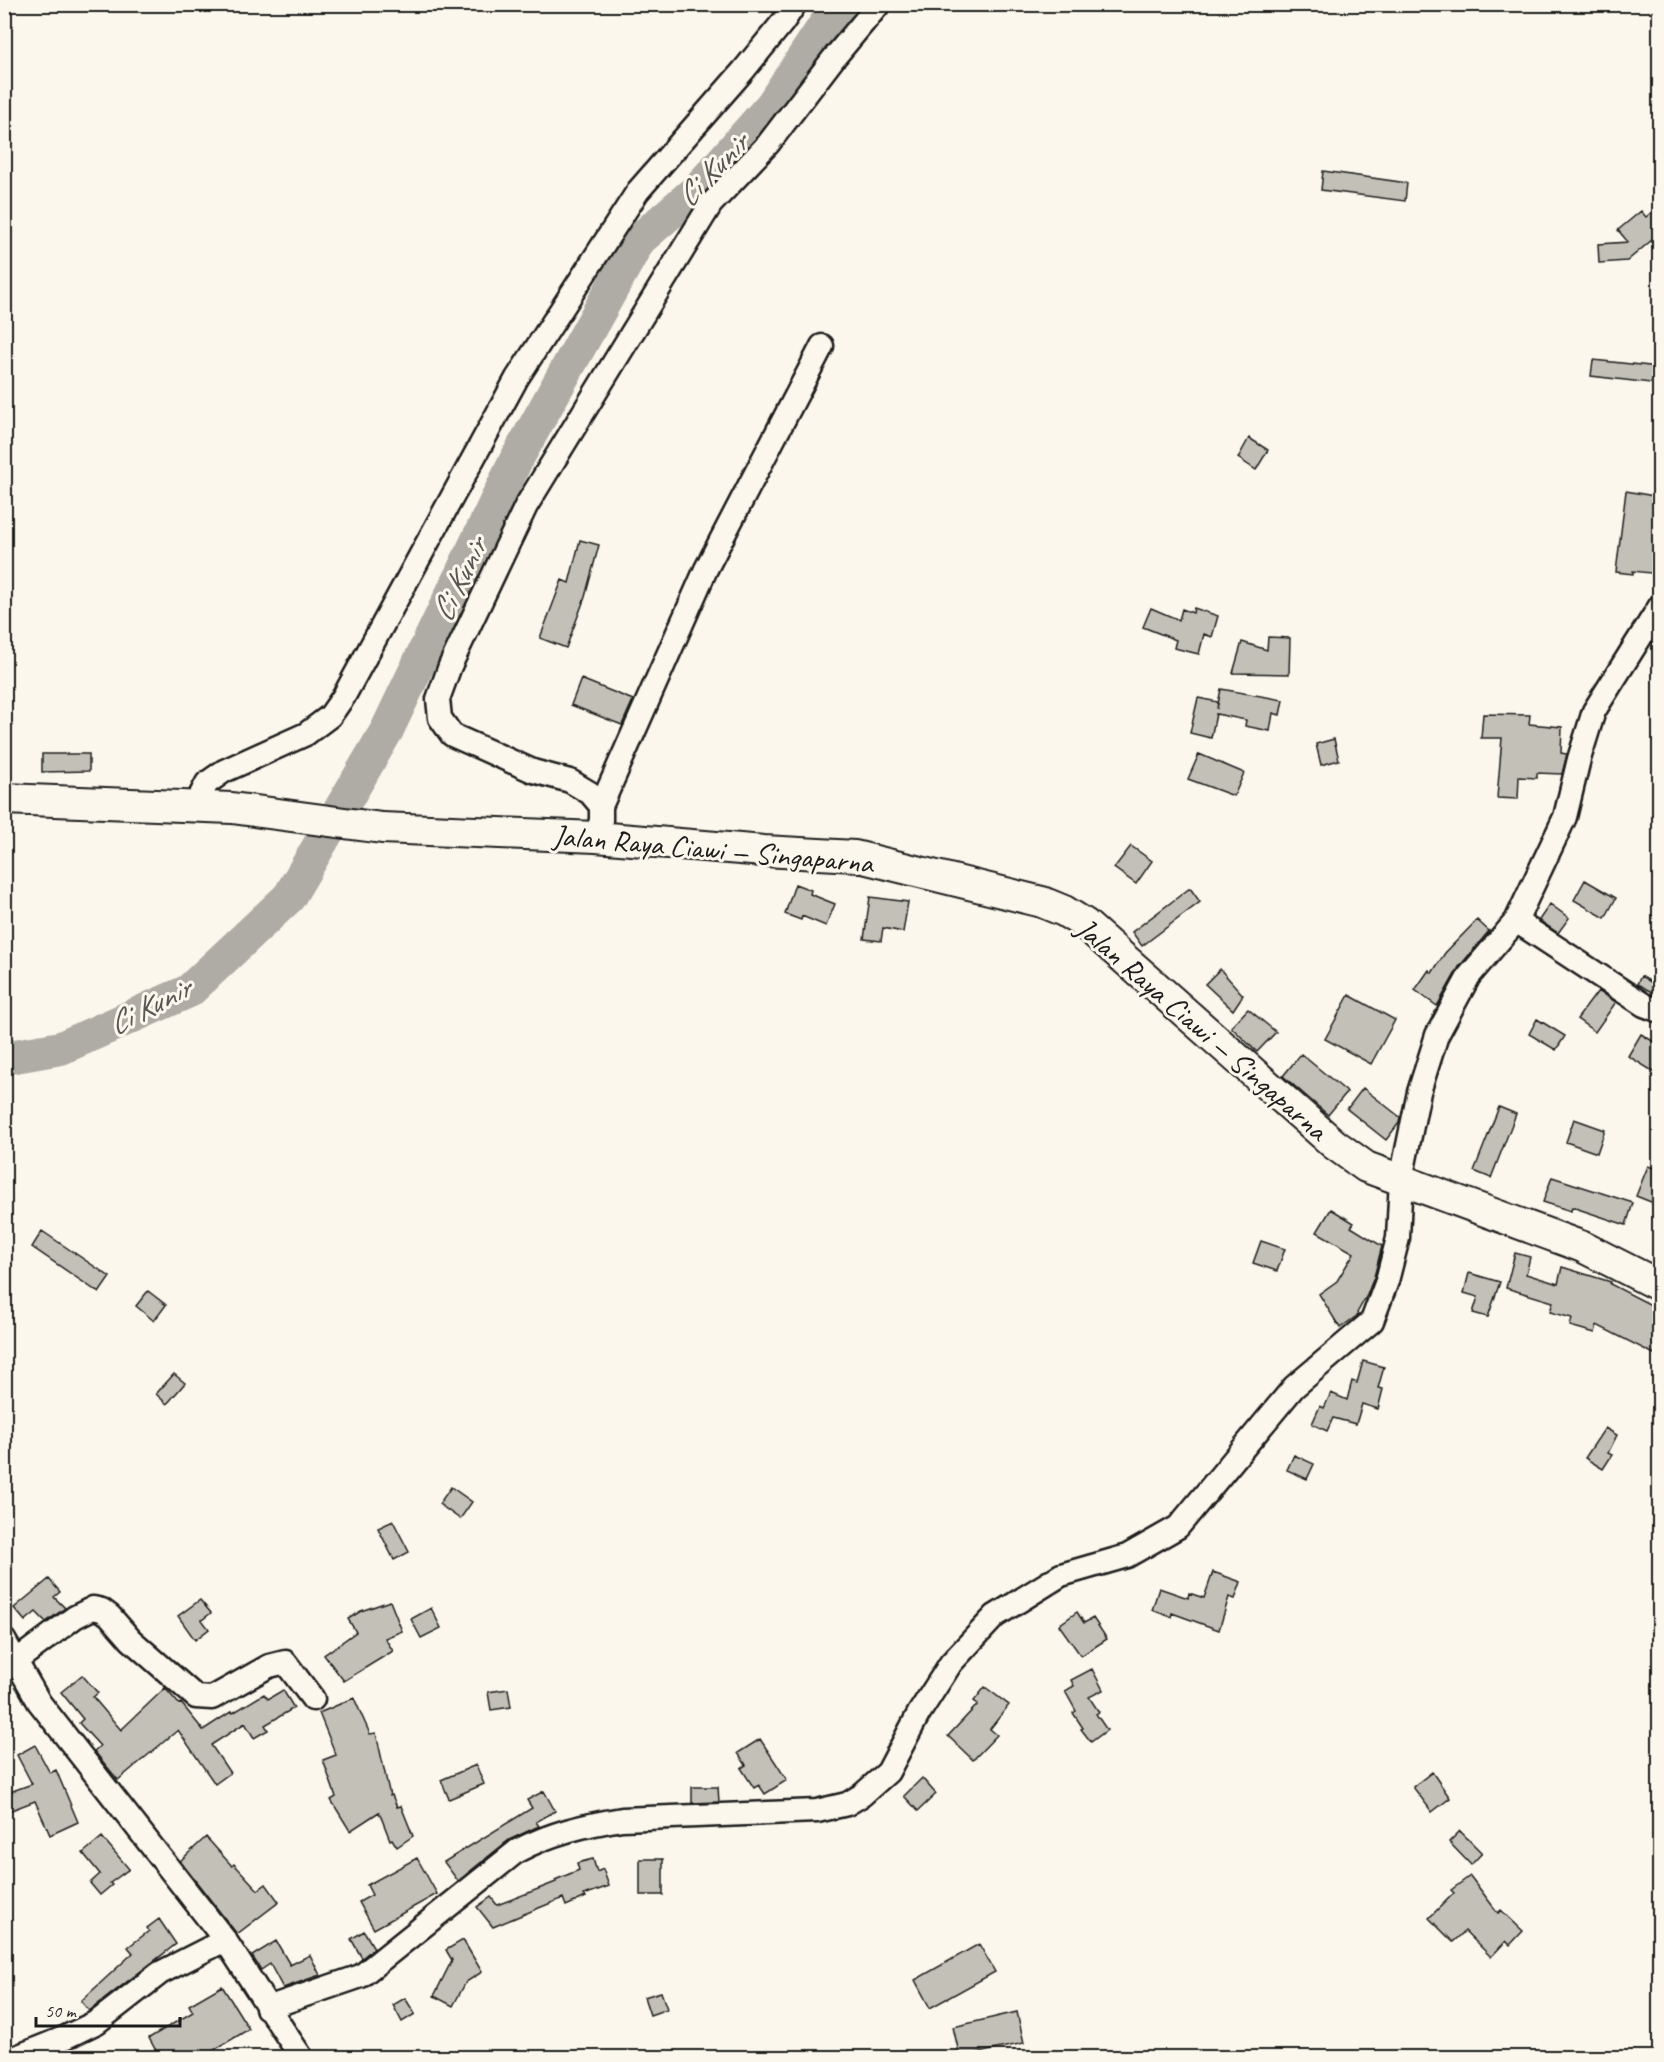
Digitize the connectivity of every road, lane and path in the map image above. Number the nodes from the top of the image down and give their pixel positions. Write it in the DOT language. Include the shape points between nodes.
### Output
graph roads {
  1 [pos="795,4"];
  2 [pos="879,4"];
  3 [pos="822,346"];
  4 [pos="1659,606"];
  5 [pos="4,799"];
  6 [pos="195,806"];
  7 [pos="601,806"];
  8 [pos="596,837"];
  9 [pos="1516,921"];
  10 [pos="1659,1011"];
  11 [pos="1401,1179"];
  12 [pos="1659,1286"];
  13 [pos="4,1640"];
  14 [pos="16,1661"];
  15 [pos="312,1699"];
  16 [pos="225,1940"];
  17 [pos="267,2008"];
  18 [pos="14,2058"];
  19 [pos="302,2058"];
  1 -- 6 [label="street" via="638,191 517,378 330,716 306,734 224,771 207,783"];
  2 -- 7 [label="street" via="768,144 711,204 526,506 438,699 440,718 452,735 533,771 570,781 590,793"];
  3 -- 7 [label="street" via="706,569"];
  4 -- 9 [label="street" via="1594,711 1565,817"];
  5 -- 6 [label="main road, Jalan Raya Ciawi — Singaparna"];
  6 -- 8 [label="main road, Jalan Raya Ciawi — Singaparna" via="382,828"];
  7 -- 8 [label="street"];
  8 -- 11 [label="main road, Jalan Raya Ciawi — Singaparna" via="855,856 1042,902 1064,911 1085,924 1334,1144 1366,1167"];
  9 -- 10 [label="street"];
  9 -- 11 [label="street" via="1468,976 1437,1035 1419,1092"];
  11 -- 12 [label="main road, Jalan Raya Ciawi — Singaparna" via="1583,1247"];
  11 -- 17 [label="street" via="1398,1238 1372,1321 1294,1387 1178,1527 1127,1556 1061,1575 995,1616 951,1663 888,1772 862,1795 847,1804 816,1811 622,1819 541,1838 518,1851 361,1976"];
  13 -- 14 [label="street"];
  14 -- 15 [label="street" via="93,1608 110,1616 131,1640 196,1696 212,1698 269,1666 285,1662"];
  14 -- 16 [label="street" via="39,1702"];
  16 -- 17 [label="street"];
  16 -- 18 [label="street" via="160,1973 97,2022"];
  17 -- 19 [label="street"];
}
